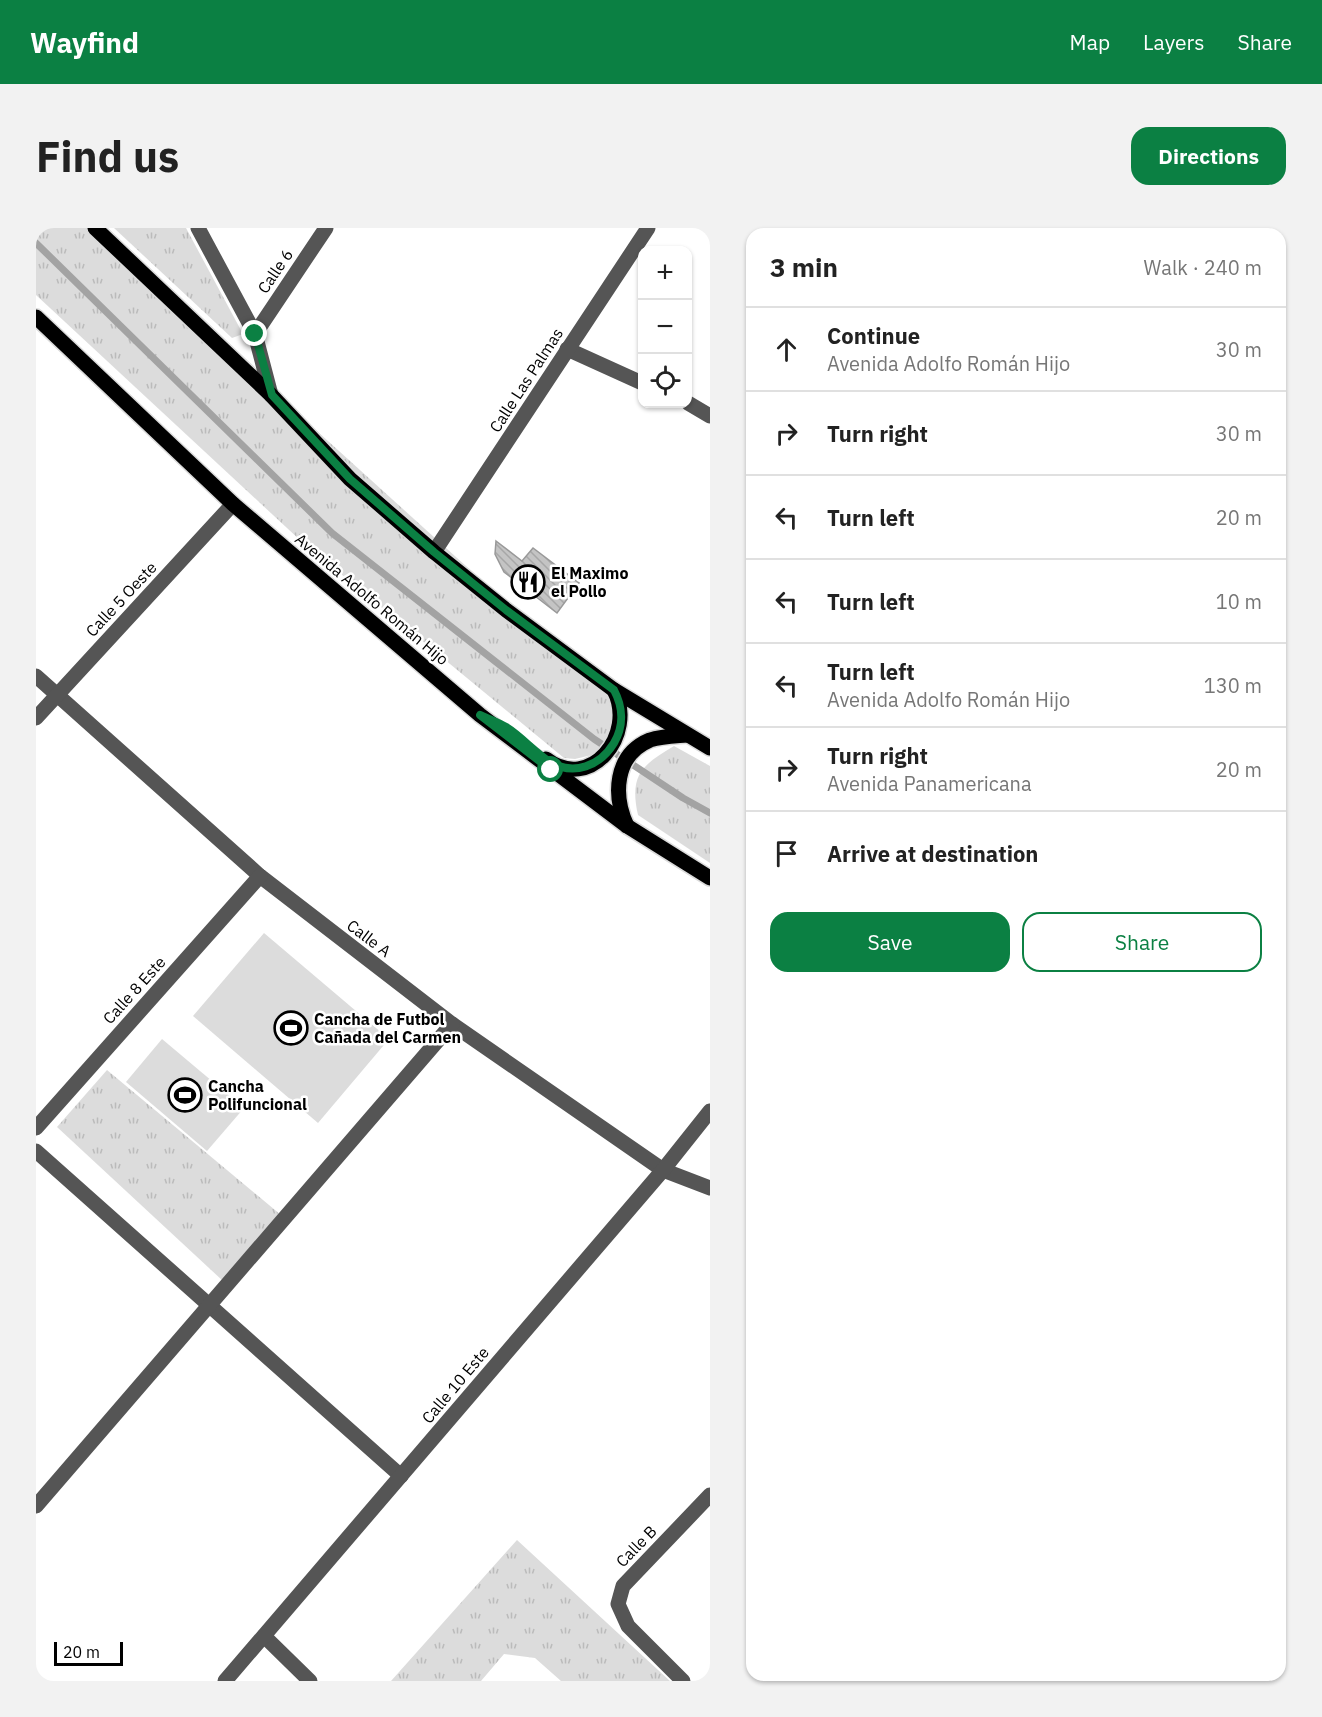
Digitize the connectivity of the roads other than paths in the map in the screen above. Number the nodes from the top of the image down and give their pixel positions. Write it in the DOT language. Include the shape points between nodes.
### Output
graph roads {
  1 [pos="95,228"];
  2 [pos="198,228"];
  3 [pos="326,228"];
  4 [pos="648,228"];
  5 [pos="36,316"];
  6 [pos="255,334"];
  7 [pos="567,349"];
  8 [pos="638,381"];
  9 [pos="272,395"];
  10 [pos="692,407"];
  11 [pos="710,416"];
  12 [pos="233,504"];
  13 [pos="434,552"];
  14 [pos="36,676"];
  15 [pos="57,695"];
  16 [pos="616,695"];
  17 [pos="480,715"];
  18 [pos="36,718"];
  19 [pos="679,735"];
  20 [pos="710,748"];
  21 [pos="627,826"];
  22 [pos="260,876"];
  23 [pos="710,878"];
  24 [pos="452,1024"];
  25 [pos="710,1111"];
  26 [pos="36,1128"];
  27 [pos="36,1151"];
  28 [pos="663,1170"];
  29 [pos="710,1188"];
  30 [pos="210,1305"];
  31 [pos="401,1476"];
  32 [pos="710,1495"];
  33 [pos="36,1506"];
  34 [pos="264,1636"];
  35 [pos="225,1681"];
  36 [pos="310,1681"];
  37 [pos="683,1681"];
  1 -- 9 [label="main road"];
  2 -- 6 [label="street"];
  3 -- 6 [label="street, Calle 6"];
  4 -- 7 [label="street, Calle Las Palmas"];
  5 -- 12 [label="main road, Avenida Adolfo Román Hijo"];
  6 -- 9 [label="street"];
  7 -- 8 [label="street"];
  7 -- 13 [label="street, Calle Las Palmas"];
  9 -- 13 [label="main road" via="350,479"];
  10 -- 11 [label="street"];
  12 -- 15 [label="street, Calle 5 Oeste"];
  12 -- 17 [label="main road, Avenida Adolfo Román Hijo"];
  13 -- 16 [label="main road"];
  14 -- 15 [label="street, Calle A"];
  15 -- 18 [label="street, Calle 5 Oeste"];
  15 -- 22 [label="street, Calle A"];
  16 -- 17 [label="main road" via="621,717 618,735 599,760 584,767 566,768 550,762 506,727"];
  16 -- 19 [label="main road"];
  17 -- 21 [label="main road, Avenida Adolfo Román Hijo"];
  19 -- 20 [label="main road"];
  19 -- 21 [label="main road" via="644,743 629,757 617,792"];
  21 -- 23 [label="main road, Avenida Adolfo Román Hijo"];
  22 -- 24 [label="street, Calle A"];
  22 -- 26 [label="street, Calle 8 Este"];
  24 -- 28 [label="street, Calle A"];
  24 -- 30 [label="street"];
  25 -- 28 [label="street, Calle 10 Este"];
  27 -- 30 [label="street"];
  28 -- 29 [label="street, Calle A"];
  28 -- 31 [label="street, Calle 10 Este"];
  30 -- 31 [label="street"];
  30 -- 33 [label="street"];
  31 -- 34 [label="street, Calle 10 Este"];
  32 -- 37 [label="street, Calle B" via="622,1586 618,1604 628,1626"];
  34 -- 35 [label="street, Calle 10 Este"];
  34 -- 36 [label="street"];
}
